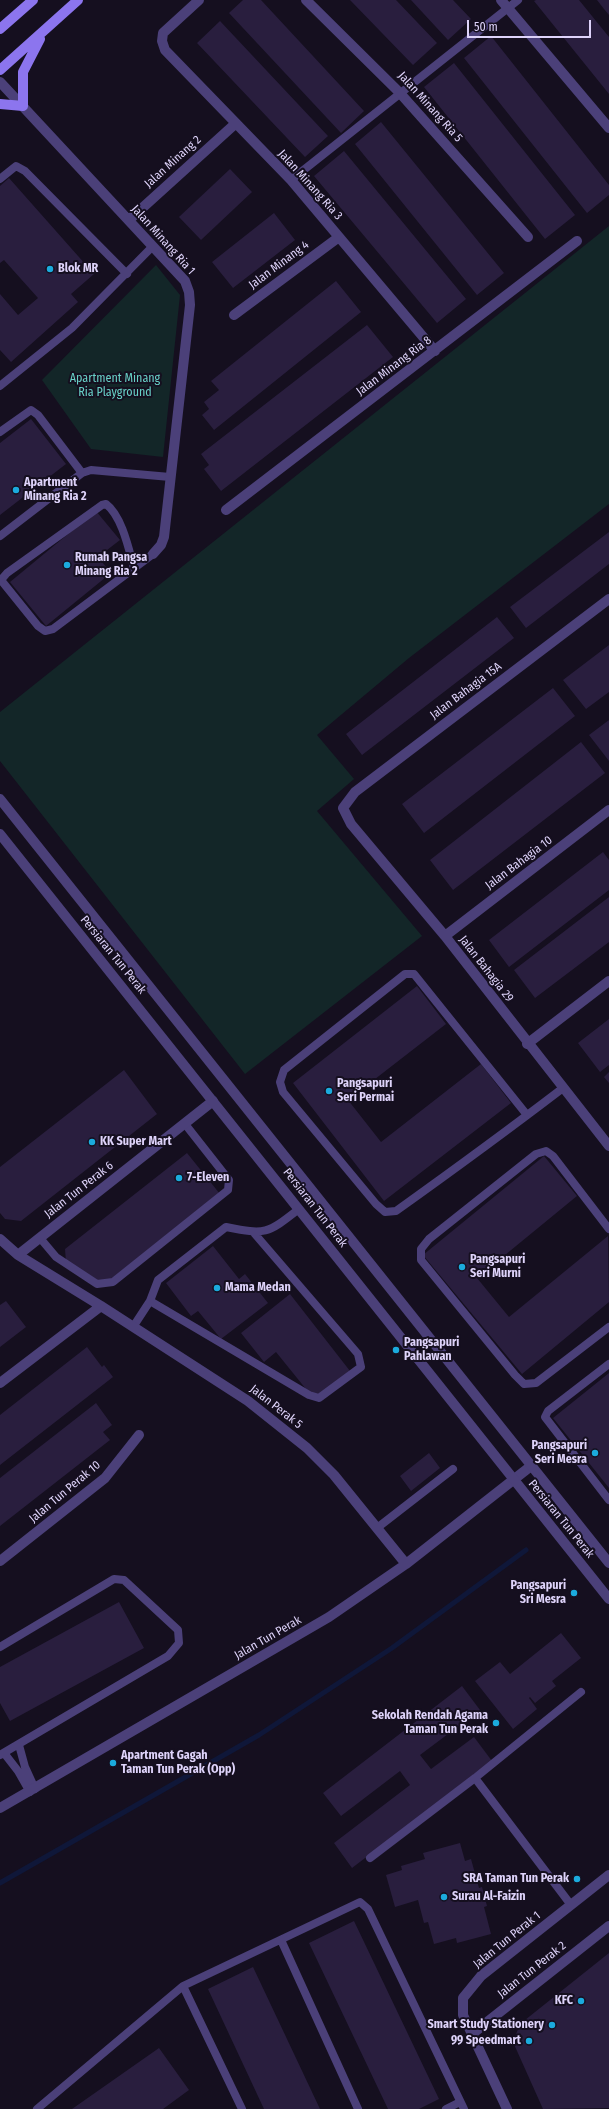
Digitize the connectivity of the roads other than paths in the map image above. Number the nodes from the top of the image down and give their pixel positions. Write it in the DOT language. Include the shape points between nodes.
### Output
graph roads {
  1 [pos="33,0"];
  2 [pos="78,0"];
  3 [pos="199,0"];
  4 [pos="306,0"];
  5 [pos="501,0"];
  6 [pos="518,0"];
  7 [pos="508,8"];
  8 [pos="0,29"];
  9 [pos="45,30"];
  10 [pos="0,70"];
  11 [pos="0,82"];
  12 [pos="399,92"];
  13 [pos="0,104"];
  14 [pos="23,106"];
  15 [pos="235,124"];
  16 [pos="609,128"];
  17 [pos="0,179"];
  18 [pos="291,180"];
  19 [pos="129,220"];
  20 [pos="339,237"];
  21 [pos="528,237"];
  22 [pos="577,241"];
  23 [pos="152,246"];
  24 [pos="127,274"];
  25 [pos="234,315"];
  26 [pos="435,351"];
  27 [pos="0,386"];
  28 [pos="0,432"];
  29 [pos="82,473"];
  30 [pos="170,477"];
  31 [pos="226,510"];
  32 [pos="0,536"];
  33 [pos="153,554"];
  34 [pos="134,568"];
  35 [pos="609,599"];
  36 [pos="0,799"];
  37 [pos="343,808"];
  38 [pos="609,810"];
  39 [pos="0,834"];
  40 [pos="445,936"];
  41 [pos="609,981"];
  42 [pos="527,1044"];
  43 [pos="563,1088"];
  44 [pos="213,1101"];
  45 [pos="527,1115"];
  46 [pos="185,1124"];
  47 [pos="609,1146"];
  48 [pos="299,1209"];
  49 [pos="609,1228"];
  50 [pos="254,1233"];
  51 [pos="40,1238"];
  52 [pos="0,1239"];
  53 [pos="18,1255"];
  54 [pos="150,1300"];
  55 [pos="101,1306"];
  56 [pos="133,1327"];
  57 [pos="609,1327"];
  58 [pos="609,1364"];
  59 [pos="0,1383"];
  60 [pos="139,1435"];
  61 [pos="531,1466"];
  62 [pos="453,1469"];
  63 [pos="514,1480"];
  64 [pos="609,1500"];
  65 [pos="377,1528"];
  66 [pos="0,1561"];
  67 [pos="609,1563"];
  68 [pos="406,1564"];
  69 [pos="609,1599"];
  70 [pos="0,1647"];
  71 [pos="581,1692"];
  72 [pos="20,1745"];
  73 [pos="2,1754"];
  74 [pos="475,1778"];
  75 [pos="32,1790"];
  76 [pos="0,1808"];
  77 [pos="370,1858"];
  78 [pos="609,1875"];
  79 [pos="571,1905"];
  80 [pos="609,1926"];
  81 [pos="281,1940"];
  82 [pos="183,1986"];
  83 [pos="472,2034"];
  84 [pos="462,2106"];
  85 [pos="37,2109"];
  86 [pos="242,2109"];
  87 [pos="358,2109"];
  88 [pos="446,2109"];
  89 [pos="507,2109"];
  1 -- 8 [label="main road"];
  2 -- 9 [label="main road"];
  3 -- 15 [label="street, Jalan Minang Ria 3" via="163,33 162,41 165,50"];
  4 -- 12 [label="street, Jalan Minang Ria 5"];
  5 -- 7 [label="street"];
  6 -- 7 [label="lane"];
  7 -- 12 [label="lane"];
  7 -- 16 [label="street"];
  9 -- 10 [label="main road"];
  9 -- 14 [label="main road" via="23,72"];
  11 -- 14 [label="street, Jalan Minang Ria 1"];
  12 -- 18 [label="lane"];
  12 -- 21 [label="street, Jalan Minang Ria 5"];
  13 -- 14 [label="main road"];
  14 -- 19 [label="street, Jalan Minang Ria 1"];
  15 -- 18 [label="street, Jalan Minang Ria 3"];
  15 -- 19 [label="street, Jalan Minang 2"];
  17 -- 24 [label="lane" via="16,166 25,171"];
  18 -- 20 [label="street, Jalan Minang Ria 3"];
  19 -- 23 [label="street, Jalan Minang Ria 1"];
  20 -- 25 [label="street, Jalan Minang 4"];
  20 -- 26 [label="street, Jalan Minang Ria 3"];
  22 -- 26 [label="street, Jalan Minang Ria 8"];
  23 -- 24 [label="lane"];
  23 -- 30 [label="street, Jalan Minang Ria 1" via="185,281 189,292 190,305"];
  24 -- 27 [label="lane" via="72,328"];
  26 -- 31 [label="street, Jalan Minang Ria 8"];
  28 -- 29 [label="lane" via="31,410 38,415"];
  29 -- 30 [label="lane" via="91,470"];
  29 -- 32 [label="lane"];
  30 -- 33 [label="street, Jalan Minang Ria 1" via="164,537"];
  33 -- 34 [label="lane"];
  34 -- 34 [label="lane" via="53,629 45,631 0,580 106,504 114,512 128,544"];
  35 -- 37 [label="street, Jalan Bahagia 15A" via="355,792"];
  36 -- 61 [label="street, Persiaran Tun Perak"];
  37 -- 40 [label="street, Jalan Bahagia 29" via="351,824"];
  38 -- 40 [label="street, Jalan Bahagia 10"];
  39 -- 44 [label="street, Persiaran Tun Perak"];
  40 -- 42 [label="street, Jalan Bahagia 29"];
  41 -- 42 [label="street"];
  42 -- 43 [label="street, Jalan Bahagia 29"];
  43 -- 45 [label="lane"];
  43 -- 47 [label="street, Jalan Bahagia 29"];
  44 -- 46 [label="street, Jalan Tun Perak 6"];
  44 -- 48 [label="street, Persiaran Tun Perak"];
  45 -- 45 [label="lane" via="396,1211 385,1212 283,1092 280,1082 284,1070 405,974 414,974"];
  46 -- 51 [label="street, Jalan Tun Perak 6"];
  46 -- 51 [label="lane" via="229,1180 228,1190 113,1282 97,1284 56,1256"];
  48 -- 50 [label="lane" via="273,1229"];
  48 -- 63 [label="street, Persiaran Tun Perak"];
  49 -- 57 [label="lane" via="553,1156 546,1151 536,1154 429,1238 420,1249 421,1260 524,1384 536,1382"];
  50 -- 54 [label="lane" via="226,1227 158,1280"];
  50 -- 54 [label="lane" via="358,1354 361,1367 319,1398 309,1395"];
  51 -- 53 [label="street, Jalan Tun Perak 6"];
  52 -- 53 [label="street, Jalan Perak 5"];
  53 -- 55 [label="street, Jalan Perak 5"];
  54 -- 56 [label="lane"];
  55 -- 56 [label="street, Jalan Perak 5"];
  55 -- 59 [label="street"];
  56 -- 65 [label="street, Jalan Perak 5" via="248,1401 307,1448"];
  58 -- 64 [label="lane" via="548,1411 545,1417"];
  60 -- 66 [label="street, Jalan Tun Perak 10" via="105,1478"];
  61 -- 63 [label="street, Jalan Tun Perak"];
  61 -- 67 [label="street, Persiaran Tun Perak"];
  62 -- 65 [label="lane"];
  63 -- 68 [label="street, Jalan Tun Perak"];
  63 -- 69 [label="street, Persiaran Tun Perak"];
  65 -- 68 [label="street, Jalan Perak 5"];
  68 -- 75 [label="street, Jalan Tun Perak" via="329,1617"];
  70 -- 72 [label="lane" via="114,1579 124,1580 178,1630 179,1643 168,1656"];
  71 -- 74 [label="lane"];
  72 -- 73 [label="lane"];
  72 -- 75 [label="lane"];
  73 -- 75 [label="lane"];
  74 -- 77 [label="lane"];
  74 -- 79 [label="lane"];
  75 -- 76 [label="street, Jalan Tun Perak"];
  78 -- 79 [label="street, Jalan Tun Perak 1"];
  79 -- 83 [label="street, Jalan Tun Perak 1" via="481,1976 463,1998 463,2016"];
  80 -- 83 [label="street, Jalan Tun Perak 2"];
  81 -- 82 [label="lane"];
  81 -- 84 [label="lane" via="360,1902 368,1909"];
  81 -- 87 [label="lane"];
  82 -- 85 [label="lane"];
  82 -- 86 [label="lane"];
  83 -- 89 [label="street, Jalan Tun Perak 1"];
  84 -- 88 [label="lane"];
}
